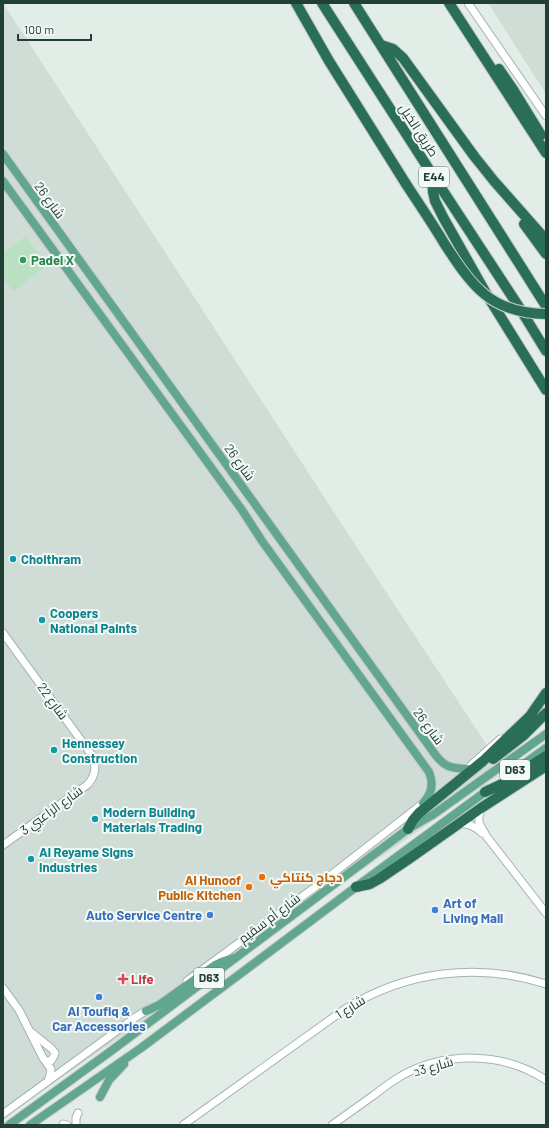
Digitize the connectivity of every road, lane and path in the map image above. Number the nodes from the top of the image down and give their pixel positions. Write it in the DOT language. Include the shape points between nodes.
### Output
graph roads {
  1 [pos="289,3"];
  2 [pos="296,3"];
  3 [pos="322,3"];
  4 [pos="354,3"];
  5 [pos="449,3"];
  6 [pos="454,3"];
  7 [pos="468,3"];
  8 [pos="381,45"];
  9 [pos="329,61"];
  10 [pos="546,116"];
  11 [pos="546,146"];
  12 [pos="546,153"];
  13 [pos="3,154"];
  14 [pos="432,174"];
  15 [pos="3,180"];
  16 [pos="513,203"];
  17 [pos="546,240"];
  18 [pos="546,254"];
  19 [pos="546,306"];
  20 [pos="546,314"];
  21 [pos="546,351"];
  22 [pos="546,390"];
  23 [pos="242,510"];
  24 [pos="264,516"];
  25 [pos="3,632"];
  26 [pos="355,669"];
  27 [pos="374,670"];
  28 [pos="546,693"];
  29 [pos="546,713"];
  30 [pos="530,716"];
  31 [pos="546,734"];
  32 [pos="546,748"];
  33 [pos="546,756"];
  34 [pos="546,766"];
  35 [pos="467,769"];
  36 [pos="95,772"];
  37 [pos="485,792"];
  38 [pos="423,803"];
  39 [pos="481,808"];
  40 [pos="459,823"];
  41 [pos="410,828"];
  42 [pos="487,837"];
  43 [pos="3,845"];
  44 [pos="356,887"];
  45 [pos="546,913"];
  46 [pos="238,957"];
  47 [pos="546,984"];
  48 [pos="3,988"];
  49 [pos="146,1011"];
  50 [pos="29,1030"];
  51 [pos="140,1048"];
  52 [pos="46,1061"];
  53 [pos="546,1080"];
  54 [pos="48,1081"];
  55 [pos="100,1097"];
  56 [pos="78,1113"];
  57 [pos="3,1114"];
  58 [pos="9,1125"];
  59 [pos="30,1125"];
  60 [pos="76,1125"];
  61 [pos="183,1125"];
  62 [pos="332,1125"];
  1 -- 9 [label="highway"];
  2 -- 9 [label="highway"];
  3 -- 14 [label="highway, طريق الخيل / E44"];
  4 -- 8 [label="highway, طريق الخيل / E44"];
  5 -- 12 [label="highway"];
  6 -- 11 [label="highway" via="534,122"];
  7 -- 10 [label="street"];
  8 -- 16 [label="highway" via="393,49 403,58 464,143"];
  8 -- 19 [label="highway, طريق الخيل / E44"];
  9 -- 20 [label="highway, bridge" via="463,272 481,292 506,307"];
  13 -- 24 [label="main road, شارع 26"];
  14 -- 21 [label="highway, طريق الخيل / E44"];
  14 -- 22 [label="highway" via="435,201 443,217 479,282"];
  15 -- 23 [label="main road, شارع 26"];
  16 -- 17 [label="highway"];
  16 -- 18 [label="highway" via="516,213"];
  23 -- 24 [label="main road" via="252,520"];
  23 -- 26 [label="main road, شارع 26"];
  24 -- 27 [label="main road, شارع 26"];
  25 -- 36 [label="street, شارع 22" via="91,754"];
  26 -- 27 [label="main road" via="367,676"];
  26 -- 38 [label="main road, شارع 26" via="429,772 432,786 429,796"];
  27 -- 35 [label="main road, شارع 26" via="439,760 450,767"];
  28 -- 30 [label="highway"];
  29 -- 41 [label="highway" via="518,740 422,814"];
  30 -- 35 [label="street" via="512,728"];
  30 -- 41 [label="highway" via="483,761 419,813 412,820"];
  31 -- 41 [label="main road, شارع أم سقيم / D63" via="434,814"];
  32 -- 37 [label="main road, شارع أم سقيم / D63"];
  33 -- 37 [label="highway"];
  34 -- 39 [label="highway"];
  35 -- 38 [label="street"];
  36 -- 43 [label="street, شارع الراعبي 3" via="87,785"];
  37 -- 44 [label="main road, شارع أم سقيم / D63"];
  38 -- 49 [label="street" via="322,882"];
  39 -- 40 [label="highway"];
  39 -- 42 [label="street" via="479,823"];
  40 -- 42 [label="street" via="474,826"];
  40 -- 44 [label="highway" via="379,879"];
  41 -- 46 [label="main road, شارع أم سقيم / D63"];
  42 -- 45 [label="street"];
  44 -- 51 [label="main road, شارع أم سقيم / D63"];
  46 -- 49 [label="main road" via="218,963 159,1005"];
  46 -- 58 [label="main road, شارع أم سقيم / D63"];
  47 -- 61 [label="street, شارع 1" via="508,974 466,971 419,977 383,989 345,1008"];
  48 -- 50 [label="street" via="19,1010"];
  49 -- 54 [label="street"];
  50 -- 52 [label="street"];
  50 -- 52 [label="street" via="55,1053 51,1061"];
  51 -- 55 [label="main road" via="112,1076"];
  51 -- 59 [label="main road, شارع أم سقيم / D63"];
  52 -- 54 [label="street" via="51,1069"];
  53 -- 62 [label="street, شارع 3د" via="520,1067 494,1060 468,1058 443,1061 420,1067 402,1076"];
  54 -- 57 [label="street"];
  56 -- 60 [label="street"];
}
